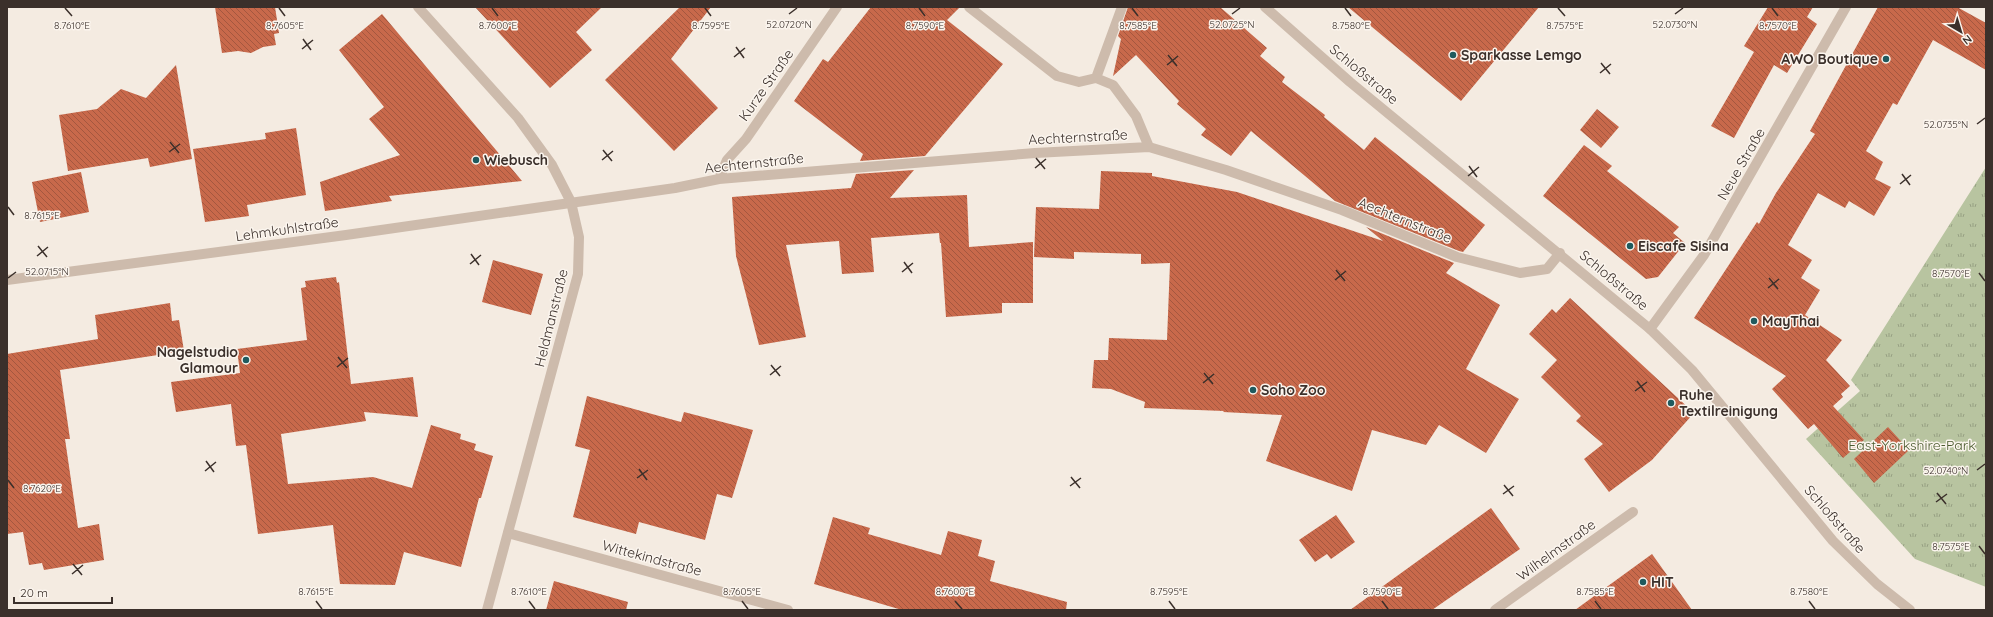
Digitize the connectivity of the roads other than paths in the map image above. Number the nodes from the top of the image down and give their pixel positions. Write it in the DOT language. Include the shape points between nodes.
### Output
graph roads {
  1 [pos="418,7"];
  2 [pos="838,7"];
  3 [pos="969,7"];
  4 [pos="1122,7"];
  5 [pos="1265,7"];
  6 [pos="1846,7"];
  7 [pos="1096,78"];
  8 [pos="1149,147"];
  9 [pos="719,179"];
  10 [pos="571,202"];
  11 [pos="1560,253"];
  12 [pos="7,280"];
  13 [pos="1650,329"];
  14 [pos="1633,512"];
  15 [pos="508,532"];
  16 [pos="487,610"];
  17 [pos="788,610"];
  18 [pos="1495,610"];
  19 [pos="1910,610"];
  1 -- 10 [label="street, Heldmanstraße" via="518,118 552,164"];
  2 -- 9 [label="street, Kurze Straße" via="746,139 727,160"];
  3 -- 7 [label="street" via="1057,76 1079,82"];
  4 -- 7 [label="street"];
  5 -- 11 [label="street, Schloßstraße" via="1350,82"];
  6 -- 13 [label="street, Neue Straße" via="1704,255"];
  7 -- 8 [label="street" via="1113,85 1136,116"];
  8 -- 9 [label="street, Aechternstraße" via="1035,153"];
  8 -- 11 [label="street, Aechternstraße" via="1226,170 1342,210 1458,257 1520,273 1547,269"];
  9 -- 10 [label="street, Aechternstraße" via="675,188"];
  10 -- 12 [label="street, Lehmkuhlstraße" via="285,244"];
  10 -- 15 [label="street, Heldmanstraße" via="579,237 578,274"];
  11 -- 13 [label="street, Schloßstraße"];
  13 -- 19 [label="street, Schloßstraße" via="1692,370 1833,541 1877,584"];
  14 -- 18 [label="street, Wilhelmstraße"];
  15 -- 16 [label="street, Heldmanstraße"];
  15 -- 17 [label="street, Wittekindstraße"];
}
